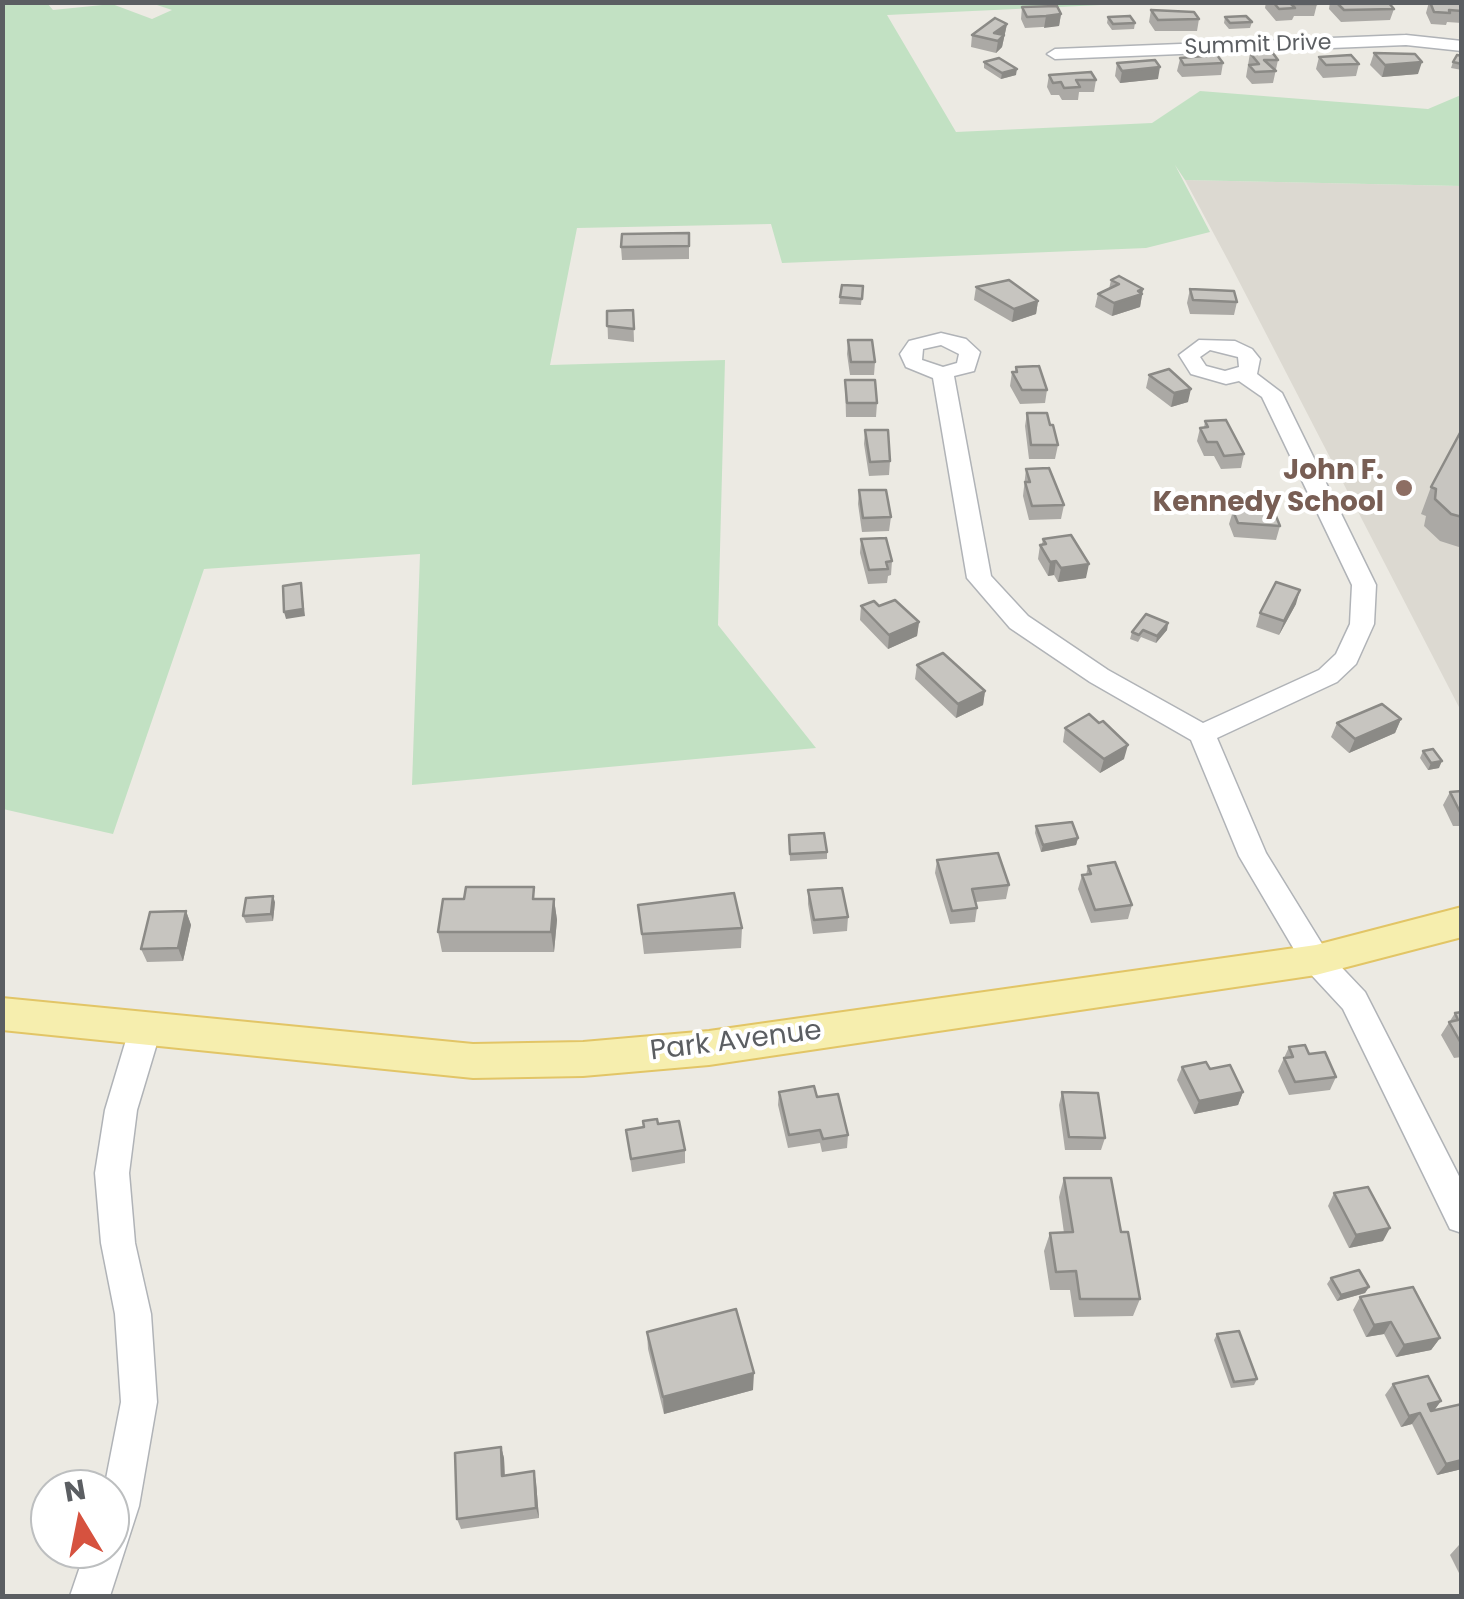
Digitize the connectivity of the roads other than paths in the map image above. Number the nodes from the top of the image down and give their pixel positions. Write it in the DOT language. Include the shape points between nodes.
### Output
graph roads {
  1 [pos="1462,46"];
  2 [pos="1054,54"];
  3 [pos="943,374"];
  4 [pos="1243,374"];
  5 [pos="1202,734"];
  6 [pos="1462,922"];
  7 [pos="1316,960"];
  8 [pos="2,1014"];
  9 [pos="145,1030"];
  10 [pos="1462,1218"];
  11 [pos="127,1469"];
  12 [pos="99,1569"];
  13 [pos="90,1596"];
  1 -- 2 [label="street, Summit Drive" via="1406,40"];
  3 -- 5 [label="street" via="978,578 1035,632"];
  4 -- 5 [label="street" via="1271,394 1364,584 1362,624 1347,658 1328,676"];
  5 -- 7 [label="street" via="1253,856"];
  6 -- 7 [label="main road, Park Avenue"];
  7 -- 9 [label="main road, Park Avenue" via="709,1048 583,1059 472,1062"];
  7 -- 10 [label="street" via="1354,1001"];
  8 -- 9 [label="main road, Park Avenue"];
  9 -- 11 [label="street" via="120,1110 112,1173 139,1402"];
  12 -- 13 [label="street"];
}
